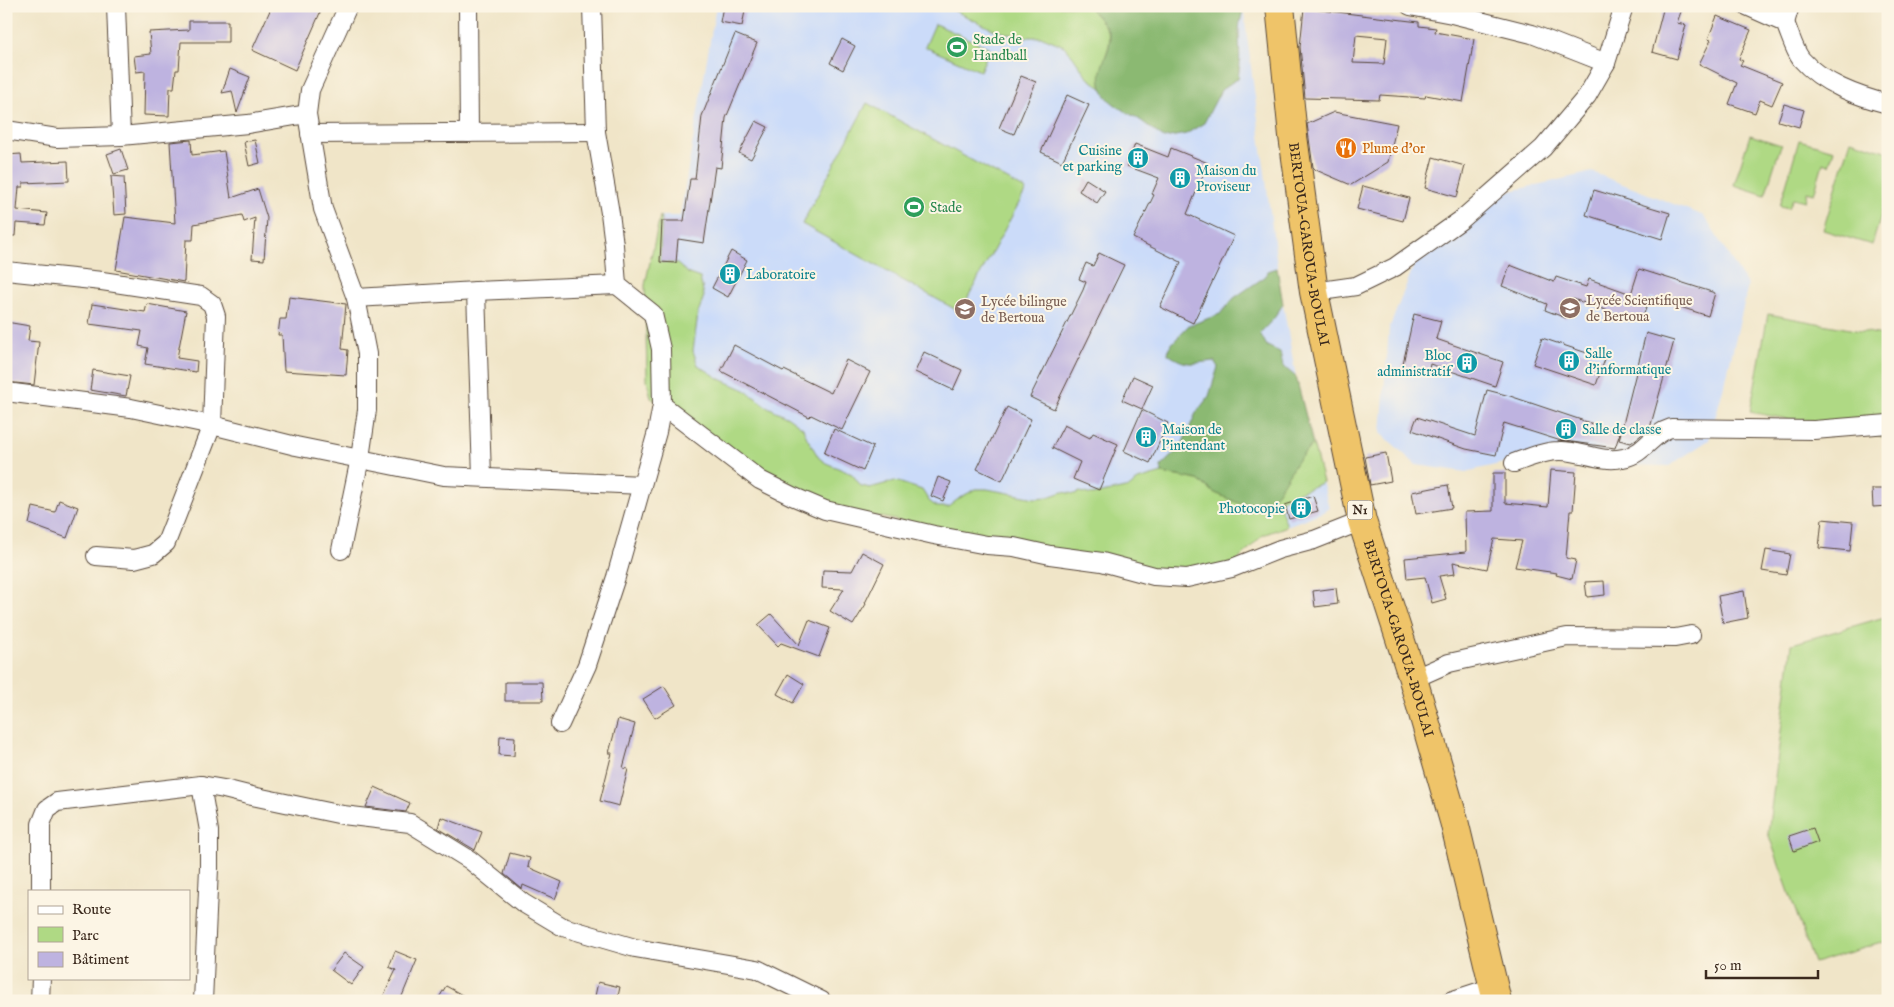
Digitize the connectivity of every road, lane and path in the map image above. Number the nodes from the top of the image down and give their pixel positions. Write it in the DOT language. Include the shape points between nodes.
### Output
graph roads {
  1 [pos="116,6"];
  2 [pos="348,6"];
  3 [pos="468,6"];
  4 [pos="592,6"];
  5 [pos="1280,6"];
  6 [pos="1410,6"];
  7 [pos="1624,6"];
  8 [pos="1747,6"];
  9 [pos="1790,6"];
  10 [pos="1785,23"];
  11 [pos="1606,62"];
  12 [pos="1888,104"];
  13 [pos="306,114"];
  14 [pos="6,130"];
  15 [pos="596,132"];
  16 [pos="469,133"];
  17 [pos="310,134"];
  18 [pos="121,136"];
  19 [pos="6,271"];
  20 [pos="616,285"];
  21 [pos="476,290"];
  22 [pos="1314,292"];
  23 [pos="356,298"];
  24 [pos="6,392"];
  25 [pos="662,405"];
  26 [pos="1888,424"];
  27 [pos="212,425"];
  28 [pos="360,458"];
  29 [pos="1514,463"];
  30 [pos="482,477"];
  31 [pos="642,485"];
  32 [pos="1362,521"];
  33 [pos="341,550"];
  34 [pos="96,556"];
  35 [pos="1691,635"];
  36 [pos="1413,678"];
  37 [pos="560,724"];
  38 [pos="201,786"];
  39 [pos="41,890"];
  40 [pos="40,980"];
  41 [pos="1495,994"];
  42 [pos="40,1001"];
  43 [pos="203,1001"];
  44 [pos="822,1001"];
  45 [pos="1450,1001"];
  1 -- 18 [label="street"];
  2 -- 13 [label="street" via="310,90"];
  3 -- 16 [label="street"];
  4 -- 15 [label="street"];
  5 -- 22 [label="highway, BERTOUA-GAROUA-BOULAI / N1"];
  6 -- 11 [label="street" via="1532,34"];
  7 -- 11 [label="street"];
  8 -- 10 [label="street"];
  9 -- 10 [label="street"];
  10 -- 12 [label="street" via="1800,58 1825,80"];
  11 -- 22 [label="street" via="1586,96 1544,148 1462,220 1395,267 1356,286"];
  13 -- 17 [label="street"];
  13 -- 18 [label="street" via="248,124"];
  14 -- 18 [label="street" via="57,138"];
  15 -- 16 [label="street"];
  15 -- 20 [label="street" via="610,213"];
  16 -- 17 [label="street"];
  17 -- 23 [label="street" via="324,208"];
  19 -- 27 [label="street" via="201,296 212,304 216,316"];
  20 -- 21 [label="street"];
  20 -- 25 [label="street" via="652,314 661,350"];
  21 -- 23 [label="street"];
  21 -- 30 [label="street"];
  22 -- 32 [label="highway, BERTOUA-GAROUA-BOULAI / N1"];
  23 -- 28 [label="street" via="368,354 367,410"];
  24 -- 27 [label="street" via="131,408"];
  25 -- 31 [label="street"];
  25 -- 32 [label="street" via="760,480 825,510 978,544 1102,562 1154,576 1187,578 1224,570"];
  26 -- 29 [label="street" via="1814,430 1671,428 1657,434 1637,454 1626,458 1601,459 1558,451"];
  27 -- 28 [label="street"];
  27 -- 34 [label="street" via="166,543 153,554 134,559"];
  28 -- 30 [label="street" via="444,476"];
  28 -- 33 [label="street"];
  30 -- 31 [label="street"];
  31 -- 37 [label="street" via="587,665"];
  32 -- 36 [label="highway, BERTOUA-GAROUA-BOULAI / N1"];
  35 -- 36 [label="street" via="1674,638 1567,636 1450,663"];
  36 -- 41 [label="highway, BERTOUA-GAROUA-BOULAI / N1" via="1454,821"];
  38 -- 39 [label="street" via="57,802 47,809 41,824"];
  38 -- 43 [label="street" via="209,831"];
  38 -- 44 [label="street" via="343,815 410,823 470,860 523,903 563,927 635,948 757,970"];
  40 -- 42 [label="street"];
  41 -- 45 [label="street"];
}
